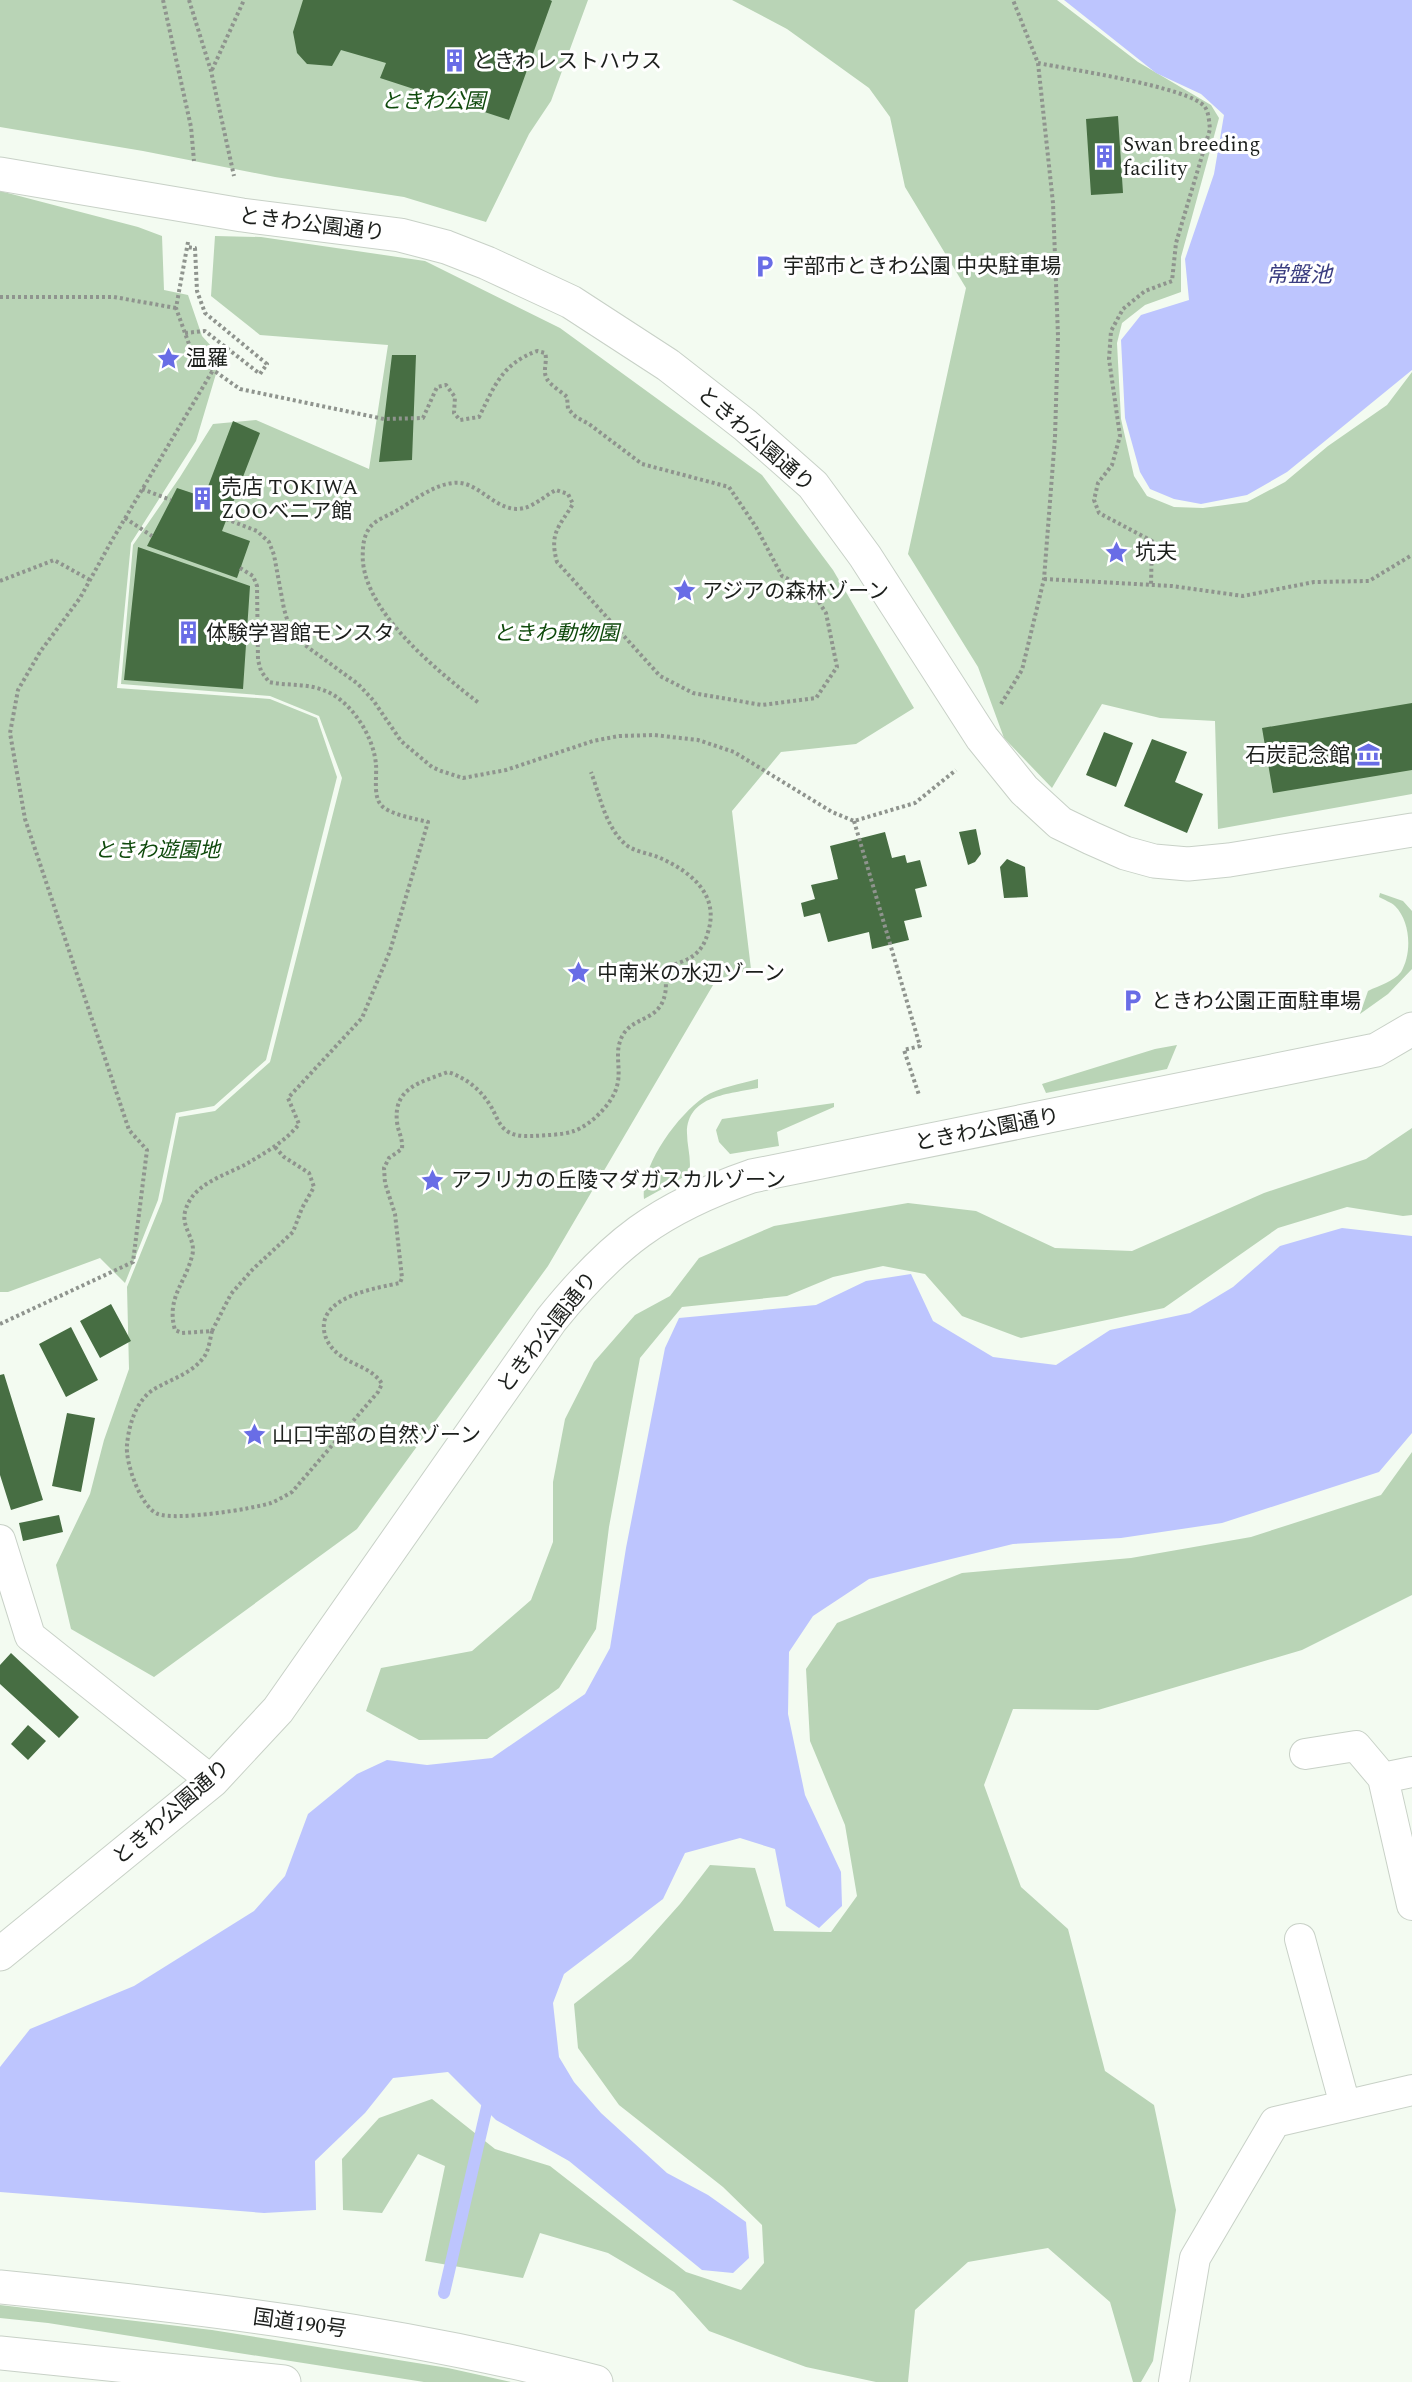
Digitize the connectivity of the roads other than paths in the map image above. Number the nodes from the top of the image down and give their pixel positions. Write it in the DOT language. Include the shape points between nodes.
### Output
graph roads {
  1 [pos="0,174"];
  2 [pos="1412,830"];
  3 [pos="1412,1029"];
  4 [pos="0,1540"];
  5 [pos="1305,1754"];
  6 [pos="1412,1772"];
  7 [pos="1383,1778"];
  8 [pos="212,1781"];
  9 [pos="1412,1905"];
  10 [pos="1300,1939"];
  11 [pos="0,1954"];
  12 [pos="1412,2090"];
  13 [pos="1345,2106"];
  14 [pos="0,2287"];
  15 [pos="0,2353"];
  16 [pos="284,2382"];
  17 [pos="596,2382"];
  18 [pos="1174,2382"];
  1 -- 2 [label="main road, ときわ公園通り" via="242,215 400,235 487,263 571,302 668,365 745,424 813,486 865,556 982,738 1024,790 1060,823 1091,838 1154,861 1188,864"];
  3 -- 8 [label="main road, ときわ公園通り" via="1376,1050 752,1176 699,1196 651,1222 610,1254 551,1320 278,1710"];
  4 -- 8 [label="street" via="30,1636"];
  5 -- 7 [label="street" via="1356,1746"];
  6 -- 7 [label="street"];
  7 -- 9 [label="street"];
  8 -- 11 [label="main road, ときわ公園通り"];
  10 -- 13 [label="street"];
  12 -- 13 [label="street"];
  13 -- 18 [label="street" via="1275,2122 1195,2258"];
  14 -- 17 [label="main road, 国道190号" via="165,2303 364,2332 524,2363"];
  15 -- 16 [label="main road"];
}
